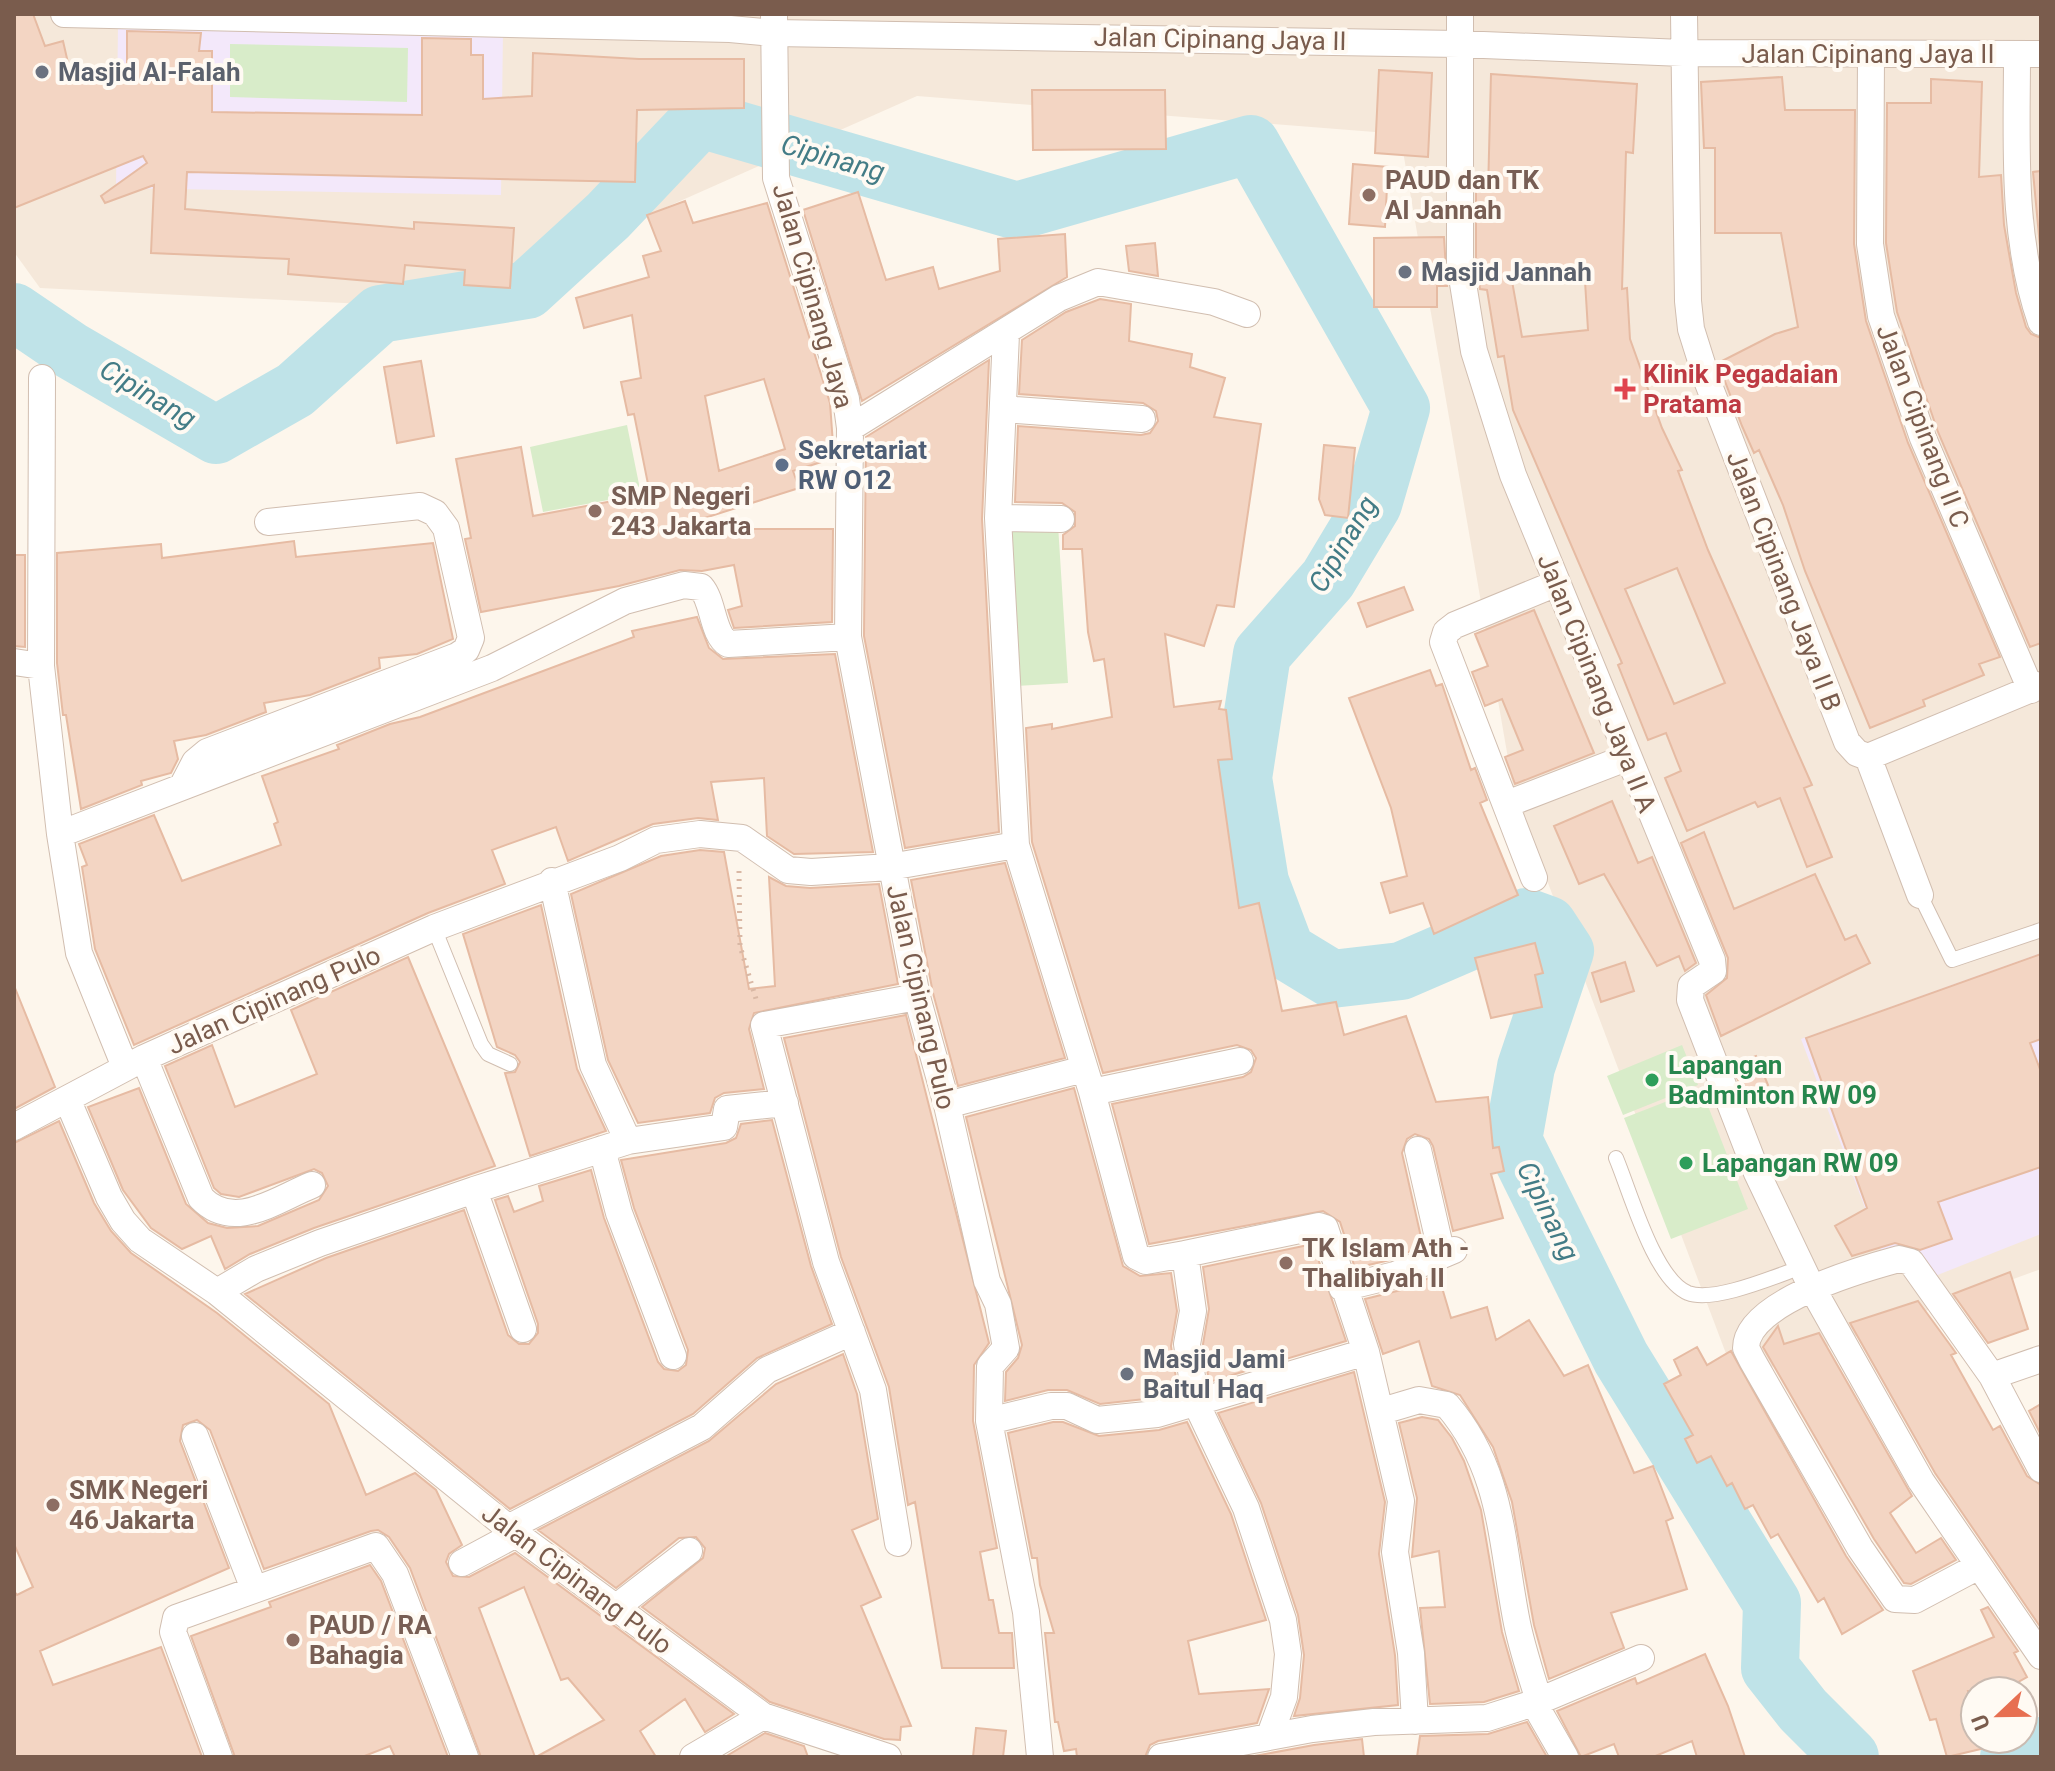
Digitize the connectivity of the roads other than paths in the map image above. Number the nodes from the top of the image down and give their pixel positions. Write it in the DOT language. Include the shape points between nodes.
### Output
graph roads {
  1 [pos="64,14"];
  2 [pos="1460,14"];
  3 [pos="1684,14"];
  4 [pos="774,24"];
  5 [pos="1459,44"];
  6 [pos="1683,53"];
  7 [pos="1871,54"];
  8 [pos="2029,54"];
  9 [pos="1247,314"];
  10 [pos="2041,322"];
  11 [pos="1006,334"];
  12 [pos="42,378"];
  13 [pos="1003,409"];
  14 [pos="1142,419"];
  15 [pos="850,428"];
  16 [pos="998,518"];
  17 [pos="1061,519"];
  18 [pos="268,522"];
  19 [pos="1557,583"];
  20 [pos="848,637"];
  21 [pos="14,662"];
  22 [pos="41,666"];
  23 [pos="2036,687"];
  24 [pos="1868,757"];
  25 [pos="1626,758"];
  26 [pos="182,787"];
  27 [pos="1507,804"];
  28 [pos="60,834"];
  29 [pos="1016,845"];
  30 [pos="890,867"];
  31 [pos="1534,878"];
  32 [pos="552,881"];
  33 [pos="1920,895"];
  34 [pos="434,928"];
  35 [pos="2041,930"];
  36 [pos="917,997"];
  37 [pos="1240,1061"];
  38 [pos="135,1062"];
  39 [pos="510,1064"];
  40 [pos="1088,1080"];
  41 [pos="68,1101"];
  42 [pos="785,1103"];
  43 [pos="947,1105"];
  44 [pos="14,1127"];
  45 [pos="628,1141"];
  46 [pos="602,1149"];
  47 [pos="1418,1150"];
  48 [pos="1616,1158"];
  49 [pos="312,1185"];
  50 [pos="474,1190"];
  51 [pos="1185,1254"];
  52 [pos="1806,1277"];
  53 [pos="1342,1288"];
  54 [pos="217,1292"];
  55 [pos="523,1329"];
  56 [pos="852,1332"];
  57 [pos="1366,1352"];
  58 [pos="673,1356"];
  59 [pos="2041,1359"];
  60 [pos="1992,1376"];
  61 [pos="1196,1403"];
  62 [pos="1382,1411"];
  63 [pos="989,1421"];
  64 [pos="195,1436"];
  65 [pos="2041,1469"];
  66 [pos="512,1531"];
  67 [pos="898,1543"];
  68 [pos="689,1551"];
  69 [pos="462,1563"];
  70 [pos="1979,1566"];
  71 [pos="254,1589"];
  72 [pos="614,1609"];
  73 [pos="2041,1656"];
  74 [pos="1641,1658"];
  75 [pos="1536,1702"];
  76 [pos="763,1716"];
  77 [pos="1415,1721"];
  78 [pos="1270,1735"];
  79 [pos="729,1748"];
  80 [pos="1238,1749"];
  81 [pos="885,1756"];
  82 [pos="219,1757"];
  83 [pos="465,1757"];
  84 [pos="693,1757"];
  85 [pos="1040,1757"];
  86 [pos="1161,1757"];
  87 [pos="1565,1757"];
  1 -- 4 [label="street, Jalan Cipinang Jaya II" via="730,29"];
  2 -- 5 [label="street, Jalan Cipinang Jaya II A"];
  3 -- 6 [label="street, Jalan Cipinang Jaya II B"];
  4 -- 5 [label="street, Jalan Cipinang Jaya II"];
  4 -- 15 [label="street, Jalan Cipinang Jaya" via="776,178 846,399"];
  5 -- 6 [label="street, Jalan Cipinang Jaya II"];
  5 -- 19 [label="street, Jalan Cipinang Jaya II A" via="1460,265 1465,309 1485,392"];
  6 -- 7 [label="street, Jalan Cipinang Jaya II"];
  6 -- 24 [label="street, Jalan Cipinang Jaya II B" via="1691,329 1847,742"];
  7 -- 8 [label="street, Jalan Cipinang Jaya II"];
  7 -- 23 [label="street, Jalan Cipinang II C" via="1870,244 1881,316 1923,438"];
  8 -- 10 [label="street" via="2017,177 2024,252"];
  9 -- 11 [label="street" via="1214,302 1098,282 1059,298"];
  11 -- 13 [label="street"];
  11 -- 15 [label="street"];
  12 -- 22 [label="street"];
  13 -- 14 [label="street"];
  13 -- 16 [label="street"];
  15 -- 20 [label="street, Jalan Cipinang Jaya"];
  16 -- 17 [label="street"];
  16 -- 29 [label="street"];
  18 -- 26 [label="street" via="420,506 435,513 446,528 471,638 457,656 207,752"];
  19 -- 25 [label="street, Jalan Cipinang Jaya II A"];
  19 -- 27 [label="street" via="1455,625 1443,642"];
  20 -- 26 [label="street" via="728,644 720,636 708,595 701,587 684,585 625,601 492,668"];
  20 -- 30 [label="street, Jalan Cipinang Jaya"];
  21 -- 22 [label="street"];
  22 -- 28 [label="street"];
  23 -- 24 [label="street"];
  24 -- 33 [label="street"];
  25 -- 27 [label="street"];
  25 -- 52 [label="street, Jalan Cipinang Jaya II A" via="1712,960 1713,971 1691,986 1690,1000 1757,1173"];
  26 -- 28 [label="street"];
  27 -- 31 [label="street"];
  28 -- 38 [label="street" via="79,953"];
  29 -- 30 [label="street"];
  29 -- 40 [label="street"];
  30 -- 32 [label="street, Jalan Cipinang Pulo" via="788,870 742,838 700,834 656,840"];
  30 -- 36 [label="street, Jalan Cipinang Pulo"];
  32 -- 34 [label="street, Jalan Cipinang Pulo"];
  32 -- 45 [label="street" via="593,1065"];
  33 -- 35 [label="lane" via="1952,960"];
  34 -- 38 [label="street, Jalan Cipinang Pulo"];
  34 -- 39 [label="lane" via="481,1044 488,1054"];
  36 -- 42 [label="street" via="764,1025"];
  36 -- 43 [label="street, Jalan Cipinang Pulo"];
  37 -- 40 [label="street"];
  38 -- 41 [label="street, Jalan Cipinang Pulo"];
  38 -- 49 [label="street" via="201,1198 213,1211 241,1215"];
  40 -- 43 [label="street"];
  40 -- 51 [label="street" via="1136,1256 1146,1261"];
  41 -- 44 [label="street, Jalan Cipinang Pulo"];
  41 -- 54 [label="street, Jalan Cipinang Pulo" via="123,1221 140,1240"];
  42 -- 45 [label="street" via="727,1109 724,1127"];
  42 -- 56 [label="street" via="826,1262"];
  43 -- 63 [label="street, Jalan Cipinang Pulo" via="1006,1348 990,1366"];
  45 -- 46 [label="street"];
  46 -- 50 [label="street"];
  46 -- 58 [label="street" via="619,1213"];
  47 -- 53 [label="street" via="1448,1253 1395,1275"];
  48 -- 52 [label="lane" via="1661,1269 1688,1293 1717,1294"];
  50 -- 54 [label="street" via="320,1243 256,1269"];
  50 -- 55 [label="street"];
  51 -- 53 [label="street" via="1323,1226"];
  51 -- 61 [label="street" via="1193,1311 1187,1344"];
  52 -- 60 [label="street" via="1899,1259 1911,1262"];
  52 -- 70 [label="street" via="1921,1481"];
  52 -- 70 [label="street" via="1751,1330 1746,1348 1860,1548 1895,1599 1903,1601 1915,1600"];
  53 -- 57 [label="street"];
  54 -- 66 [label="street, Jalan Cipinang Pulo"];
  56 -- 66 [label="street" via="778,1364 702,1427"];
  56 -- 67 [label="street" via="873,1390"];
  57 -- 61 [label="street"];
  57 -- 62 [label="street"];
  59 -- 60 [label="street"];
  60 -- 65 [label="street"];
  61 -- 63 [label="street" via="1109,1420 1051,1406"];
  61 -- 78 [label="street" via="1242,1498 1283,1620 1288,1654 1284,1697"];
  62 -- 75 [label="street" via="1419,1400 1447,1405 1475,1444 1503,1522 1516,1619"];
  62 -- 77 [label="street" via="1401,1501 1395,1552 1411,1653"];
  63 -- 85 [label="street, Jalan Cipinang Pulo" via="1026,1612"];
  64 -- 71 [label="street"];
  66 -- 69 [label="street"];
  66 -- 72 [label="street, Jalan Cipinang Pulo"];
  68 -- 72 [label="street"];
  70 -- 73 [label="street"];
  71 -- 82 [label="street" via="176,1618 173,1624"];
  71 -- 83 [label="street" via="376,1546 395,1574"];
  72 -- 76 [label="street, Jalan Cipinang Pulo"];
  74 -- 75 [label="street"];
  75 -- 77 [label="street" via="1487,1718"];
  75 -- 87 [label="street"];
  76 -- 79 [label="street"];
  76 -- 81 [label="street, Jalan Cipinang Pulo"];
  77 -- 78 [label="street"];
  78 -- 80 [label="street"];
  79 -- 84 [label="street"];
  80 -- 86 [label="street"];
}
